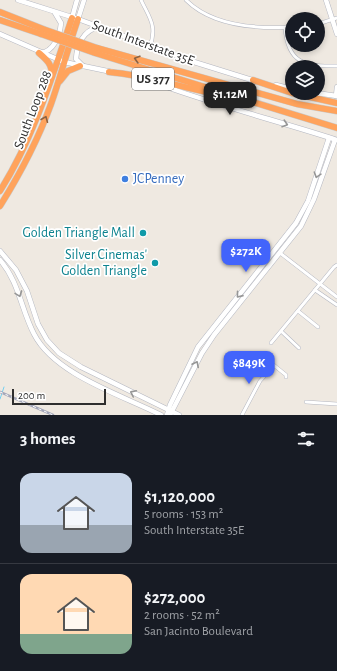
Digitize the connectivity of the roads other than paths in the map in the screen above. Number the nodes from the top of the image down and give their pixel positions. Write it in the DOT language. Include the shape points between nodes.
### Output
graph roads {
  1 [pos="18,0"];
  2 [pos="77,0"];
  3 [pos="84,0"];
  4 [pos="141,0"];
  5 [pos="186,0"];
  6 [pos="326,0"];
  7 [pos="0,12"];
  8 [pos="54,12"];
  9 [pos="75,18"];
  10 [pos="335,19"];
  11 [pos="0,20"];
  12 [pos="325,22"];
  13 [pos="98,26"];
  14 [pos="285,28"];
  15 [pos="42,32"];
  16 [pos="0,34"];
  17 [pos="337,34"];
  18 [pos="150,46"];
  19 [pos="96,51"];
  20 [pos="290,52"];
  21 [pos="39,53"];
  22 [pos="61,61"];
  23 [pos="337,66"];
  24 [pos="82,67"];
  25 [pos="109,72"];
  26 [pos="253,80"];
  27 [pos="52,81"];
  28 [pos="285,87"];
  29 [pos="337,87"];
  30 [pos="56,88"];
  31 [pos="325,94"];
  32 [pos="336,96"];
  33 [pos="248,101"];
  34 [pos="337,103"];
  35 [pos="337,111"];
  36 [pos="337,128"];
  37 [pos="329,138"];
  38 [pos="336,140"];
  39 [pos="24,148"];
  40 [pos="31,151"];
  41 [pos="0,191"];
  42 [pos="0,206"];
  43 [pos="305,214"];
  44 [pos="0,251"];
  45 [pos="280,253"];
  46 [pos="274,254"];
  47 [pos="0,260"];
  48 [pos="337,265"];
  49 [pos="7,269"];
  50 [pos="320,284"];
  51 [pos="315,290"];
  52 [pos="27,291"];
  53 [pos="337,297"];
  54 [pos="337,305"];
  55 [pos="230,307"];
  56 [pos="234,310"];
  57 [pos="298,310"];
  58 [pos="37,322"];
  59 [pos="30,325"];
  60 [pos="318,327"];
  61 [pos="282,332"];
  62 [pos="271,343"];
  63 [pos="299,348"];
  64 [pos="260,354"];
  65 [pos="274,366"];
  66 [pos="185,374"];
  67 [pos="190,377"];
  68 [pos="286,377"];
  69 [pos="306,402"];
  70 [pos="337,404"];
  71 [pos="169,413"];
  72 [pos="161,415"];
  73 [pos="179,415"];
  74 [pos="242,415"];
  1 -- 8 [label="main road, South Interstate 35E"];
  2 -- 9 [label="main road"];
  3 -- 9 [label="main road"];
  4 -- 18 [label="street" via="153,23 154,36"];
  5 -- 14 [label="street" via="208,14 232,22"];
  6 -- 10 [label="main road"];
  7 -- 15 [label="highway"];
  8 -- 9 [label="main road, South Interstate 35E"];
  8 -- 21 [label="main road" via="61,23 54,46 49,51"];
  9 -- 13 [label="main road, South Interstate 35E / US 377"];
  9 -- 22 [label="highway, South Loop 288"];
  10 -- 12 [label="street"];
  10 -- 17 [label="main road"];
  11 -- 15 [label="highway"];
  13 -- 18 [label="main road, South Interstate 35E / US 377"];
  13 -- 24 [label="main road" via="86,31 76,56"];
  15 -- 19 [label="highway, bridge"];
  16 -- 21 [label="main road"];
  18 -- 26 [label="main road, South Interstate 35E / US 377"];
  19 -- 33 [label="highway"];
  35 -- 19 [label="highway, one-way" via="297,104"];
  20 -- 23 [label="street" via="304,63"];
  21 -- 22 [label="main road"];
  21 -- 27 [label="highway" via="51,66"];
  22 -- 24 [label="main road"];
  22 -- 27 [label="highway, South Loop 288"];
  22 -- 30 [label="highway, South Loop 288"];
  24 -- 25 [label="main road, US 377"];
  24 -- 30 [label="highway" via="68,71"];
  25 -- 33 [label="highway, US 377" via="139,75 182,88"];
  25 -- 37 [label="main road, one-way" via="145,79 214,104"];
  26 -- 28 [label="main road, South Interstate 35E"];
  26 -- 34 [label="highway, US 377" via="292,93"];
  27 -- 39 [label="highway, South Loop 288"];
  29 -- 32 [label="main road"];
  40 -- 30 [label="highway, South Loop 288, one-way"];
  31 -- 32 [label="main road"];
  33 -- 36 [label="highway"];
  37 -- 38 [label="main road"];
  37 -- 43 [label="main road, one-way"];
  38 -- 43 [label="main road"];
  39 -- 40 [label="highway"];
  39 -- 41 [label="highway, South Loop 288"];
  40 -- 42 [label="highway, South Loop 288"];
  43 -- 45 [label="main road" via="291,240"];
  43 -- 46 [label="main road"];
  44 -- 52 [label="main road" via="14,266"];
  45 -- 46 [label="main road"];
  45 -- 50 [label="street"];
  46 -- 55 [label="main road, one-way"];
  46 -- 56 [label="main road"];
  47 -- 49 [label="main road"];
  48 -- 50 [label="street"];
  49 -- 52 [label="main road" via="15,272"];
  49 -- 59 [label="main road, one-way" via="20,293"];
  50 -- 51 [label="street"];
  50 -- 53 [label="street"];
  51 -- 54 [label="street"];
  51 -- 57 [label="street"];
  52 -- 58 [label="main road"];
  55 -- 56 [label="main road"];
  55 -- 66 [label="main road" via="198,347"];
  67 -- 56 [label="main road, one-way" via="206,346"];
  57 -- 60 [label="street"];
  57 -- 61 [label="street"];
  58 -- 59 [label="main road"];
  71 -- 58 [label="main road, one-way" via="64,358 47,340"];
  59 -- 72 [label="main road" via="43,347 56,361 88,380"];
  61 -- 62 [label="street"];
  61 -- 63 [label="street"];
  64 -- 65 [label="street"];
  65 -- 68 [label="street"];
  65 -- 74 [label="street" via="260,381"];
  66 -- 67 [label="main road"];
  66 -- 71 [label="main road"];
  67 -- 71 [label="main road"];
  69 -- 70 [label="street"];
  71 -- 73 [label="main road"];
}
